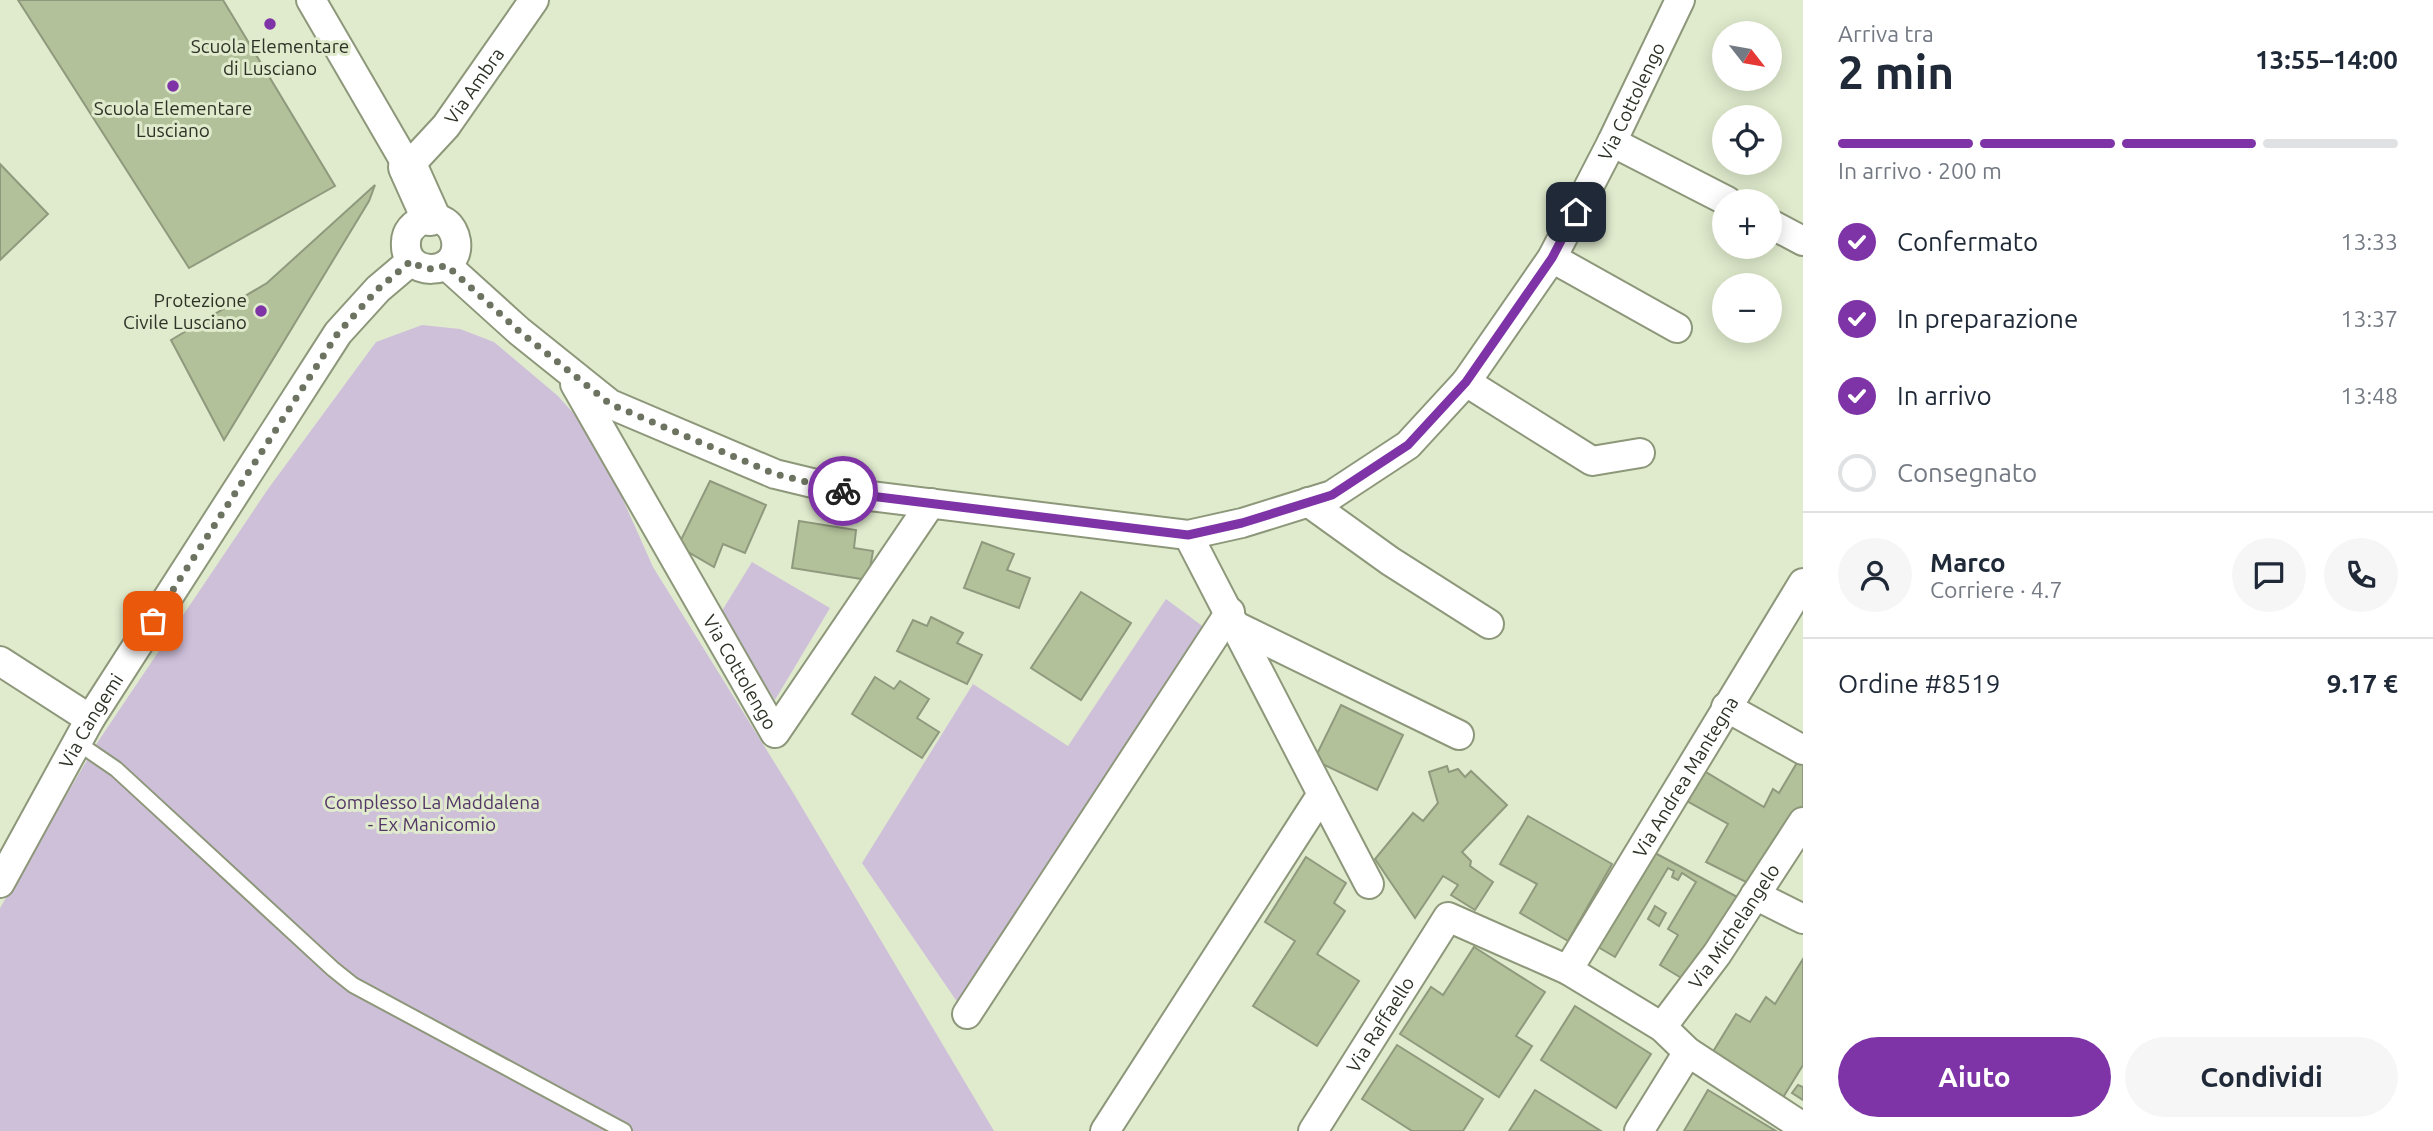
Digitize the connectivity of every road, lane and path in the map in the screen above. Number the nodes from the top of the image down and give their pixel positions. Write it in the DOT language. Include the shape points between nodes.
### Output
graph roads {
  1 [pos="311,0"];
  2 [pos="534,0"];
  3 [pos="1679,0"];
  4 [pos="1612,142"];
  5 [pos="408,167"];
  6 [pos="1712,193"];
  7 [pos="430,216"];
  8 [pos="1782,230"];
  9 [pos="1803,241"];
  10 [pos="1552,258"];
  11 [pos="411,261"];
  12 [pos="446,265"];
  13 [pos="1677,328"];
  14 [pos="567,370"];
  15 [pos="1466,382"];
  16 [pos="1640,453"];
  17 [pos="1308,502"];
  18 [pos="931,503"];
  19 [pos="1188,535"];
  20 [pos="1803,583"];
  21 [pos="1234,620"];
  22 [pos="1489,624"];
  23 [pos="0,661"];
  24 [pos="1727,708"];
  25 [pos="84,732"];
  26 [pos="1459,735"];
  27 [pos="1803,750"];
  28 [pos="1322,794"];
  29 [pos="1803,822"];
  30 [pos="10,854"];
  31 [pos="0,883"];
  32 [pos="1369,884"];
  33 [pos="1755,895"];
  34 [pos="1803,919"];
  35 [pos="1568,970"];
  36 [pos="967,1014"];
  37 [pos="1662,1027"];
  38 [pos="1688,1052"];
  39 [pos="1803,1127"];
  40 [pos="624,1131"];
  41 [pos="1105,1131"];
  42 [pos="1313,1131"];
  43 [pos="1639,1131"];
  1 -- 5 [label="street"];
  2 -- 5 [label="street, Via Ambra" via="446,126"];
  3 -- 4 [label="street, Via Cottolengo"];
  4 -- 6 [label="street"];
  4 -- 10 [label="street, Via Cottolengo"];
  5 -- 7 [label="street"];
  7 -- 11 [label="street" via="412,226 406,237 405,250"];
  7 -- 12 [label="street" via="454,231 454,256"];
  8 -- 9 [label="street"];
  10 -- 13 [label="street"];
  10 -- 15 [label="street, Via Cottolengo"];
  11 -- 12 [label="street" via="434,270"];
  11 -- 25 [label="street, Via Cangemi" via="338,333"];
  12 -- 14 [label="street, Via Cottolengo"];
  14 -- 18 [label="street, Via Cottolengo" via="610,404 775,474 862,495"];
  14 -- 18 [label="street, Via Cottolengo" via="775,733"];
  15 -- 16 [label="street" via="1592,461"];
  15 -- 17 [label="street, Via Cottolengo" via="1408,445 1332,495"];
  17 -- 19 [label="street, Via Cottolengo"];
  17 -- 22 [label="street"];
  18 -- 19 [label="street, Via Cottolengo"];
  19 -- 21 [label="street"];
  20 -- 24 [label="street, Via Andrea Mantegna"];
  21 -- 26 [label="street"];
  21 -- 28 [label="street"];
  21 -- 36 [label="street"];
  23 -- 25 [label="street"];
  24 -- 27 [label="street"];
  24 -- 35 [label="street, Via Andrea Mantegna"];
  25 -- 30 [label="street, Via Cangemi"];
  25 -- 40 [label="lane" via="116,769 333,970"];
  28 -- 32 [label="street"];
  28 -- 41 [label="street"];
  29 -- 33 [label="street, Via Michelangelo"];
  30 -- 31 [label="street, Via Cangemi"];
  33 -- 34 [label="street"];
  33 -- 37 [label="street, Via Michelangelo"];
  35 -- 37 [label="street"];
  35 -- 42 [label="street, Via Raffaello" via="1448,917"];
  37 -- 38 [label="street"];
  38 -- 39 [label="street"];
  38 -- 43 [label="street"];
}
